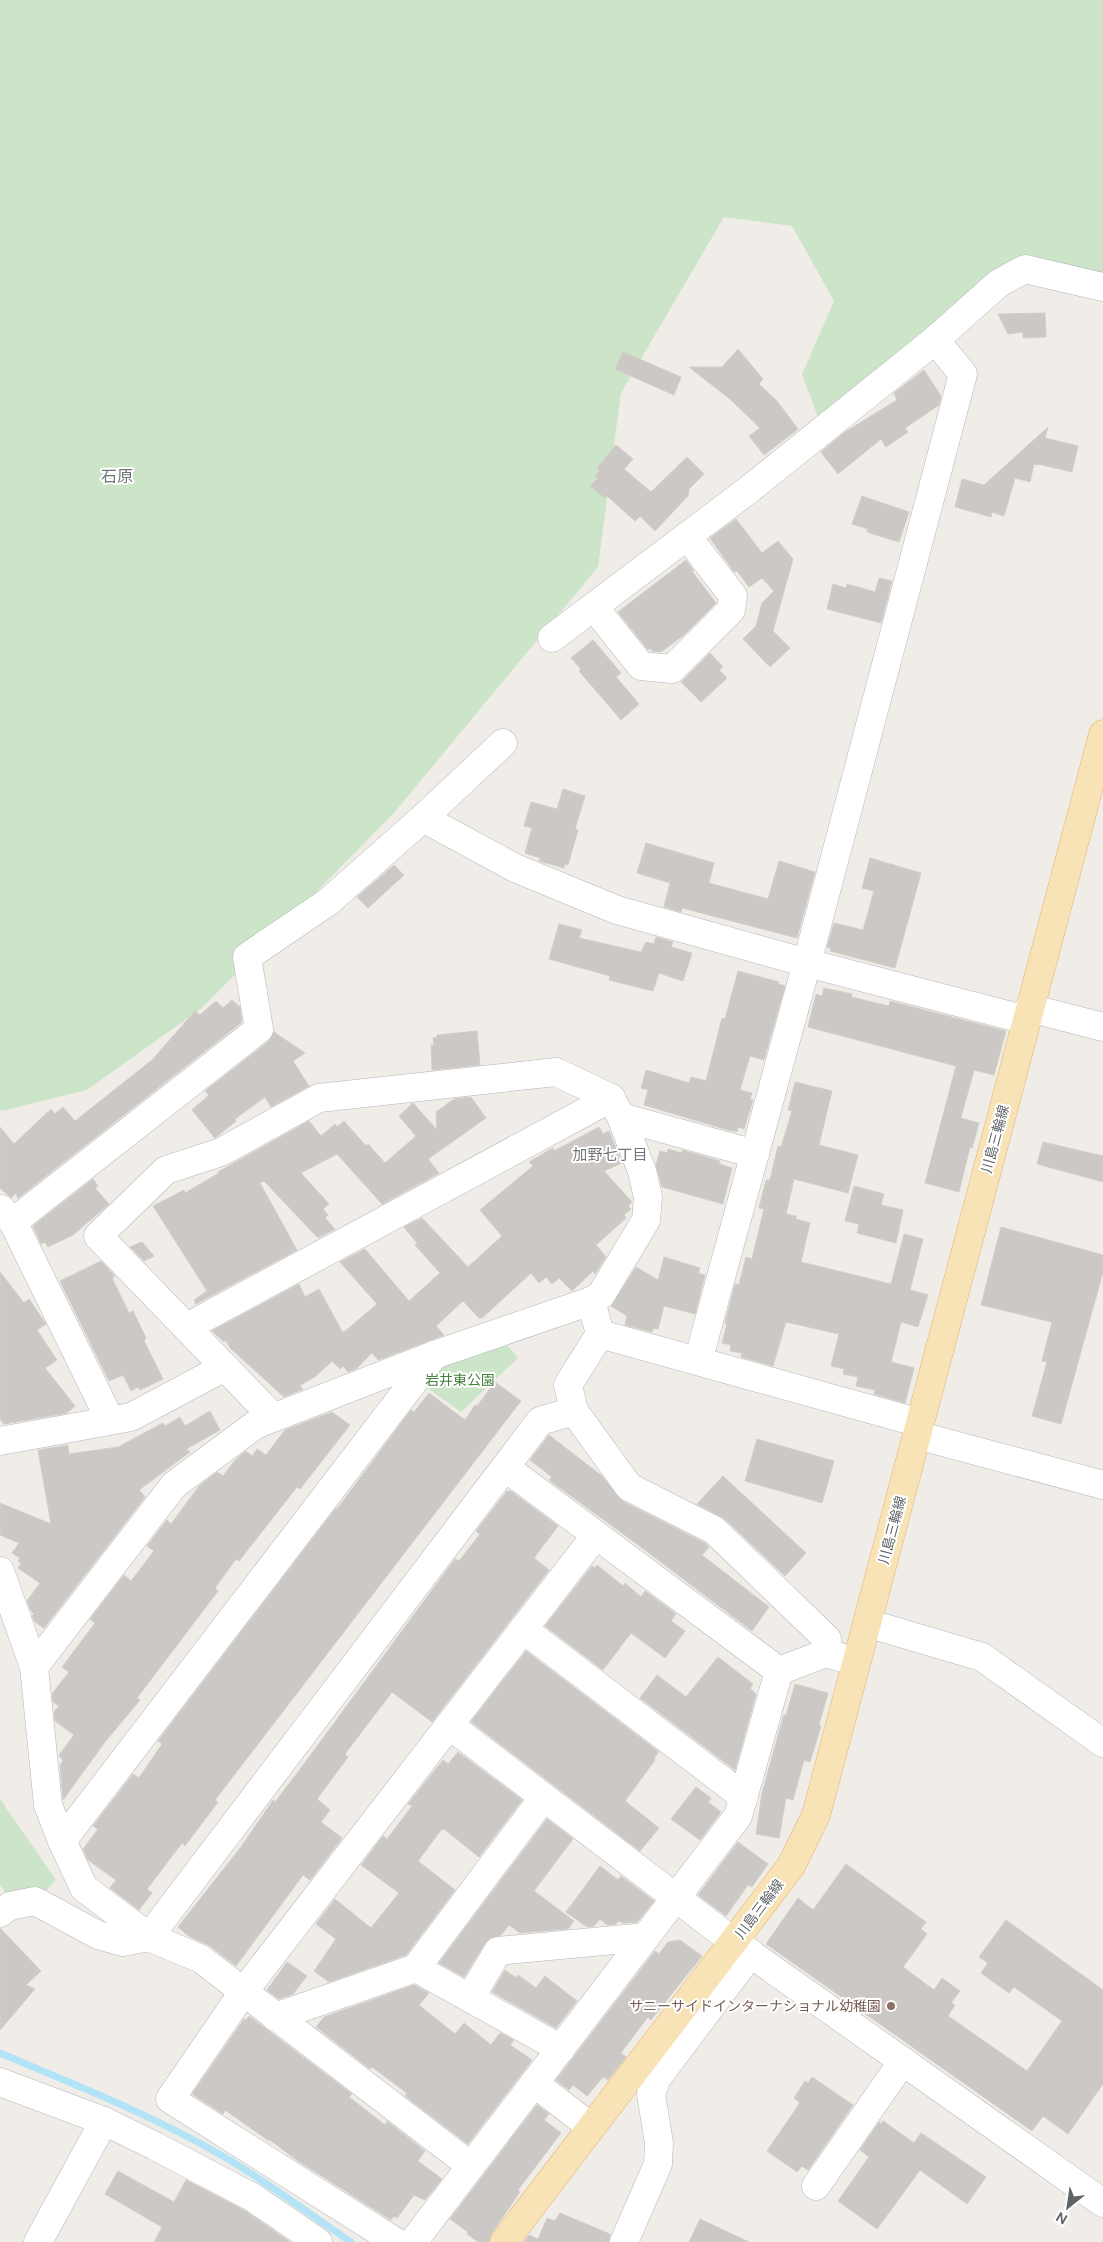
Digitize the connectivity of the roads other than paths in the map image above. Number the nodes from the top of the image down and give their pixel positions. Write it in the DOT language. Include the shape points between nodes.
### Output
graph roads {
  1 [pos="1103,287"];
  2 [pos="935,340"];
  3 [pos="687,536"];
  4 [pos="594,607"];
  5 [pos="552,638"];
  6 [pos="1103,734"];
  7 [pos="503,743"];
  8 [pos="423,818"];
  9 [pos="807,963"];
  10 [pos="1028,1014"];
  11 [pos="1103,1027"];
  12 [pos="616,1107"];
  13 [pos="754,1154"];
  14 [pos="6,1215"];
  15 [pos="591,1301"];
  16 [pos="187,1327"];
  17 [pos="600,1334"];
  18 [pos="434,1356"];
  19 [pos="698,1361"];
  20 [pos="225,1367"];
  21 [pos="574,1412"];
  22 [pos="273,1416"];
  23 [pos="110,1420"];
  24 [pos="918,1429"];
  25 [pos="0,1440"];
  26 [pos="506,1468"];
  27 [pos="1103,1485"];
  28 [pos="596,1535"];
  29 [pos="0,1571"];
  30 [pos="867,1623"];
  31 [pos="523,1629"];
  32 [pos="826,1653"];
  33 [pos="855,1662"];
  34 [pos="34,1667"];
  35 [pos="779,1671"];
  36 [pos="449,1725"];
  37 [pos="1103,1742"];
  38 [pos="744,1797"];
  39 [pos="543,1798"];
  40 [pos="62,1841"];
  41 [pos="677,1897"];
  42 [pos="15,1907"];
  43 [pos="149,1936"];
  44 [pos="646,1937"];
  45 [pos="742,1948"];
  46 [pos="416,1968"];
  47 [pos="244,1991"];
  48 [pos="470,1998"];
  49 [pos="275,2017"];
  50 [pos="561,2049"];
  51 [pos="903,2062"];
  52 [pos="0,2082"];
  53 [pos="534,2083"];
  54 [pos="104,2121"];
  55 [pos="591,2127"];
  56 [pos="471,2166"];
  57 [pos="816,2186"];
  58 [pos="1103,2203"];
  59 [pos="38,2242"];
  60 [pos="318,2242"];
  61 [pos="396,2242"];
  62 [pos="413,2242"];
  63 [pos="504,2242"];
  64 [pos="624,2242"];
  1 -- 2 [label="street" via="1025,269 999,282"];
  2 -- 3 [label="street"];
  2 -- 9 [label="street" via="963,374"];
  3 -- 4 [label="street"];
  3 -- 4 [label="street" via="733,596 731,610 672,669 641,666"];
  4 -- 5 [label="street"];
  6 -- 10 [label="main road, 川島三輪線"];
  7 -- 8 [label="street"];
  8 -- 9 [label="street" via="515,868 617,910"];
  8 -- 14 [label="street" via="328,902 247,957 259,1029"];
  9 -- 10 [label="street"];
  9 -- 13 [label="street"];
  10 -- 11 [label="street"];
  10 -- 24 [label="main road, 川島三輪線"];
  12 -- 13 [label="street"];
  12 -- 15 [label="street" via="642,1171 648,1197 646,1220 601,1295"];
  12 -- 16 [label="street"];
  12 -- 16 [label="street" via="556,1072 319,1098 221,1152 166,1170 98,1236"];
  13 -- 19 [label="street"];
  14 -- 23 [label="street"];
  15 -- 17 [label="street"];
  15 -- 18 [label="street"];
  16 -- 20 [label="street"];
  17 -- 19 [label="street"];
  17 -- 21 [label="street" via="568,1385"];
  18 -- 22 [label="street"];
  18 -- 40 [label="street"];
  19 -- 24 [label="street"];
  20 -- 22 [label="street"];
  20 -- 23 [label="street" via="131,1417"];
  21 -- 26 [label="street" via="540,1421"];
  21 -- 32 [label="street" via="629,1487 714,1530 827,1639"];
  22 -- 34 [label="street" via="255,1425 174,1485"];
  23 -- 25 [label="street"];
  24 -- 27 [label="street"];
  24 -- 30 [label="main road, 川島三輪線"];
  26 -- 28 [label="street"];
  26 -- 43 [label="street"];
  28 -- 31 [label="street"];
  28 -- 35 [label="street"];
  29 -- 34 [label="street"];
  30 -- 33 [label="main road, 川島三輪線"];
  30 -- 37 [label="street" via="982,1657"];
  31 -- 36 [label="street"];
  31 -- 38 [label="street"];
  32 -- 33 [label="street"];
  32 -- 35 [label="street"];
  33 -- 45 [label="main road, 川島三輪線" via="816,1815 791,1866"];
  34 -- 40 [label="street" via="48,1805"];
  35 -- 38 [label="street"];
  36 -- 39 [label="street"];
  36 -- 47 [label="street"];
  38 -- 41 [label="street" via="738,1816"];
  39 -- 41 [label="street"];
  39 -- 46 [label="street"];
  40 -- 43 [label="street" via="84,1888"];
  41 -- 44 [label="street"];
  41 -- 45 [label="street"];
  42 -- 43 [label="street" via="123,1942"];
  43 -- 47 [label="street" via="201,1959"];
  44 -- 48 [label="street" via="498,1951"];
  44 -- 50 [label="street"];
  45 -- 51 [label="street"];
  45 -- 55 [label="main road, 川島三輪線"];
  45 -- 64 [label="street" via="657,2078 651,2094 659,2143 658,2164"];
  46 -- 48 [label="street"];
  46 -- 49 [label="street"];
  47 -- 49 [label="street"];
  47 -- 61 [label="street" via="170,2100"];
  48 -- 50 [label="street"];
  49 -- 56 [label="street"];
  50 -- 53 [label="street"];
  51 -- 57 [label="street"];
  51 -- 58 [label="street"];
  52 -- 54 [label="street"];
  53 -- 55 [label="street"];
  53 -- 56 [label="street"];
  54 -- 59 [label="street"];
  54 -- 60 [label="street" via="252,2197"];
  55 -- 63 [label="main road, 川島三輪線"];
  56 -- 62 [label="street"];
}
